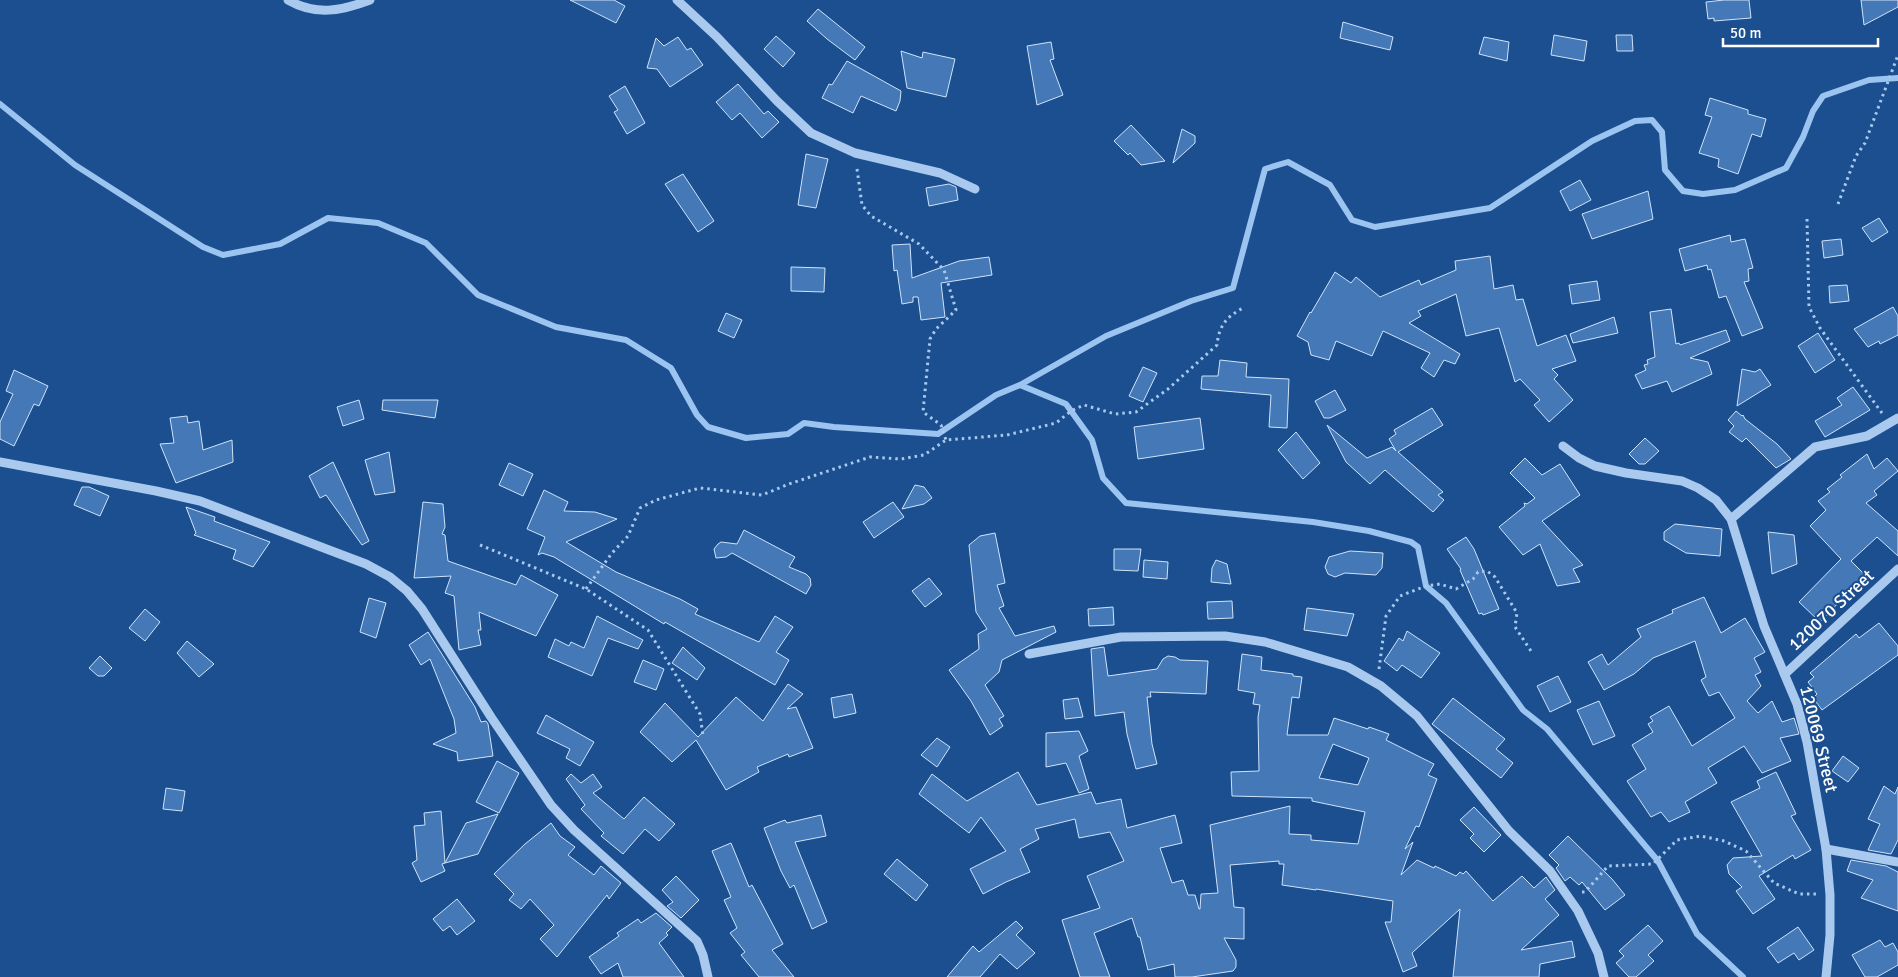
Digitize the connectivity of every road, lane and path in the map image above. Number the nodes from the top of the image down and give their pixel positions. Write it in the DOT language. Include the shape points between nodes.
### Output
graph roads {
  1 [pos="288,0"];
  2 [pos="370,0"];
  3 [pos="677,0"];
  4 [pos="1898,56"];
  5 [pos="855,153"];
  6 [pos="975,189"];
  7 [pos="1838,204"];
  8 [pos="1807,219"];
  9 [pos="1245,307"];
  10 [pos="1894,421"];
  11 [pos="946,440"];
  12 [pos="1563,446"];
  13 [pos="0,462"];
  14 [pos="1731,519"];
  15 [pos="480,545"];
  16 [pos="1898,569"];
  17 [pos="586,590"];
  18 [pos="1531,651"];
  19 [pos="1029,654"];
  20 [pos="1785,674"];
  21 [pos="1377,684"];
  22 [pos="703,736"];
  23 [pos="1826,850"];
  24 [pos="1898,862"];
  25 [pos="1564,890"];
  26 [pos="1830,895"];
  27 [pos="708,977"];
  28 [pos="1604,977"];
  29 [pos="1826,977"];
  1 -- 2 [label="street" via="315,10 345,9"];
  3 -- 5 [label="street" via="811,133"];
  4 -- 7 [label="path"];
  5 -- 6 [label="street" via="940,173"];
  5 -- 11 [label="path" via="862,205 872,216 919,244 944,270 956,310 930,339 923,412 941,425"];
  8 -- 10 [label="path" via="1809,307 1820,328"];
  9 -- 11 [label="path" via="1229,316 1218,333 1217,345 1168,389 1136,412 1116,414 1084,405 1056,423 1007,435"];
  10 -- 14 [label="street" via="1867,436 1816,447"];
  11 -- 17 [label="path" via="924,455 901,459 870,457 762,495 700,488 656,500 640,508 628,536"];
  12 -- 14 [label="street" via="1595,466 1682,482 1698,488 1716,500"];
  13 -- 27 [label="street" via="200,501 366,564 390,577 422,609 551,804 574,830 697,941"];
  14 -- 20 [label="street, 120069 Street" via="1764,626"];
  15 -- 17 [label="path"];
  16 -- 20 [label="street, 120070 Street"];
  17 -- 22 [label="path" via="648,630 700,714"];
  18 -- 21 [label="path" via="1515,627 1516,613 1495,576 1487,571 1478,572 1456,589 1440,584 1400,596 1386,616"];
  19 -- 21 [label="street" via="1121,637 1225,636 1265,642 1348,667"];
  20 -- 23 [label="street, 120069 Street" via="1807,742"];
  21 -- 25 [label="street" via="1417,716 1508,831 1550,870"];
  23 -- 24 [label="street"];
  23 -- 26 [label="street, 120069 Street"];
  25 -- 26 [label="path" via="1585,892 1608,866 1653,864 1677,840 1701,836 1724,841 1746,851 1774,883 1799,894"];
  25 -- 28 [label="street" via="1598,953"];
  26 -- 29 [label="street, 120069 Street"];
}
